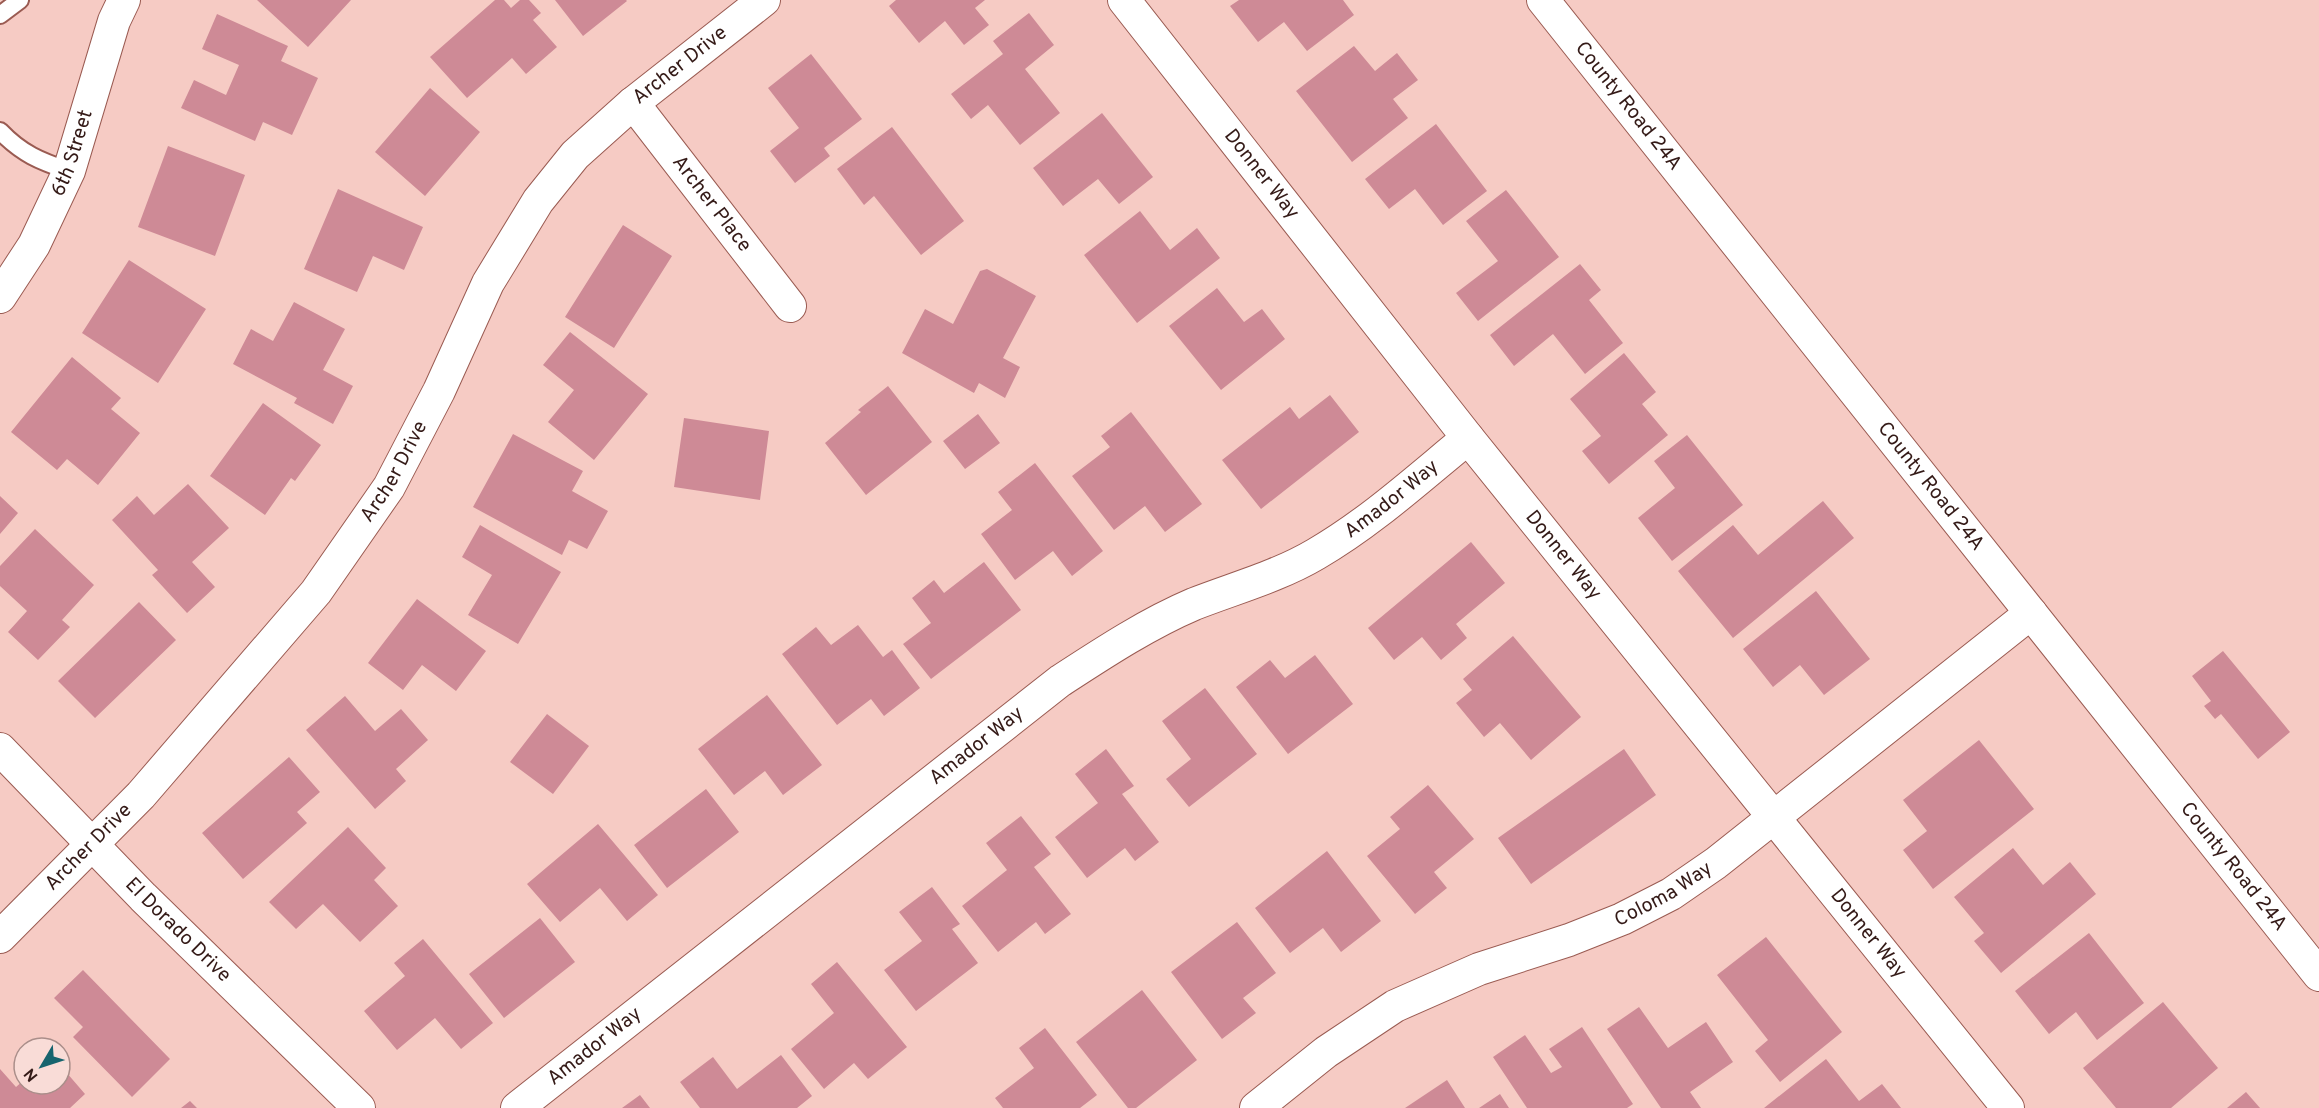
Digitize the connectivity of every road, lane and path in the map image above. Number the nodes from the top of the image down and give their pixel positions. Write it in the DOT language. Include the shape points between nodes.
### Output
graph roads {
  1 [pos="20,0"];
  2 [pos="124,0"];
  3 [pos="764,0"];
  4 [pos="1124,0"];
  5 [pos="1543,0"];
  6 [pos="0,15"];
  7 [pos="633,103"];
  8 [pos="0,131"];
  9 [pos="69,171"];
  10 [pos="0,297"];
  11 [pos="790,306"];
  12 [pos="1468,438"];
  13 [pos="2031,613"];
  14 [pos="0,749"];
  15 [pos="1773,818"];
  16 [pos="92,845"];
  17 [pos="0,937"];
  18 [pos="2319,975"];
  19 [pos="359,1108"];
  20 [pos="517,1108"];
  21 [pos="1256,1108"];
  22 [pos="2008,1108"];
  1 -- 6 [label="lane"];
  2 -- 9 [label="street, 6th Street" via="114,21"];
  3 -- 7 [label="street, Archer Drive"];
  4 -- 12 [label="street, Donner Way"];
  5 -- 13 [label="street, County Road 24A"];
  7 -- 11 [label="street, Archer Place"];
  7 -- 16 [label="street, Archer Drive" via="575,155 538,201 488,283 439,391 389,487 316,592 141,795"];
  8 -- 9 [label="lane" via="35,159"];
  9 -- 10 [label="street, 6th Street" via="34,245"];
  12 -- 15 [label="street, Donner Way"];
  12 -- 20 [label="street, Amador Way" via="1359,526 1315,555 1193,605 1119,643 1060,681"];
  13 -- 15 [label="street, Coloma Way"];
  13 -- 18 [label="street, County Road 24A"];
  14 -- 16 [label="street, El Dorado Drive"];
  15 -- 21 [label="street, Coloma Way" via="1671,894 1622,919 1479,969 1395,1006 1326,1052"];
  15 -- 22 [label="street, Donner Way"];
  16 -- 17 [label="street, Archer Drive"];
  16 -- 19 [label="street, El Dorado Drive"];
}
